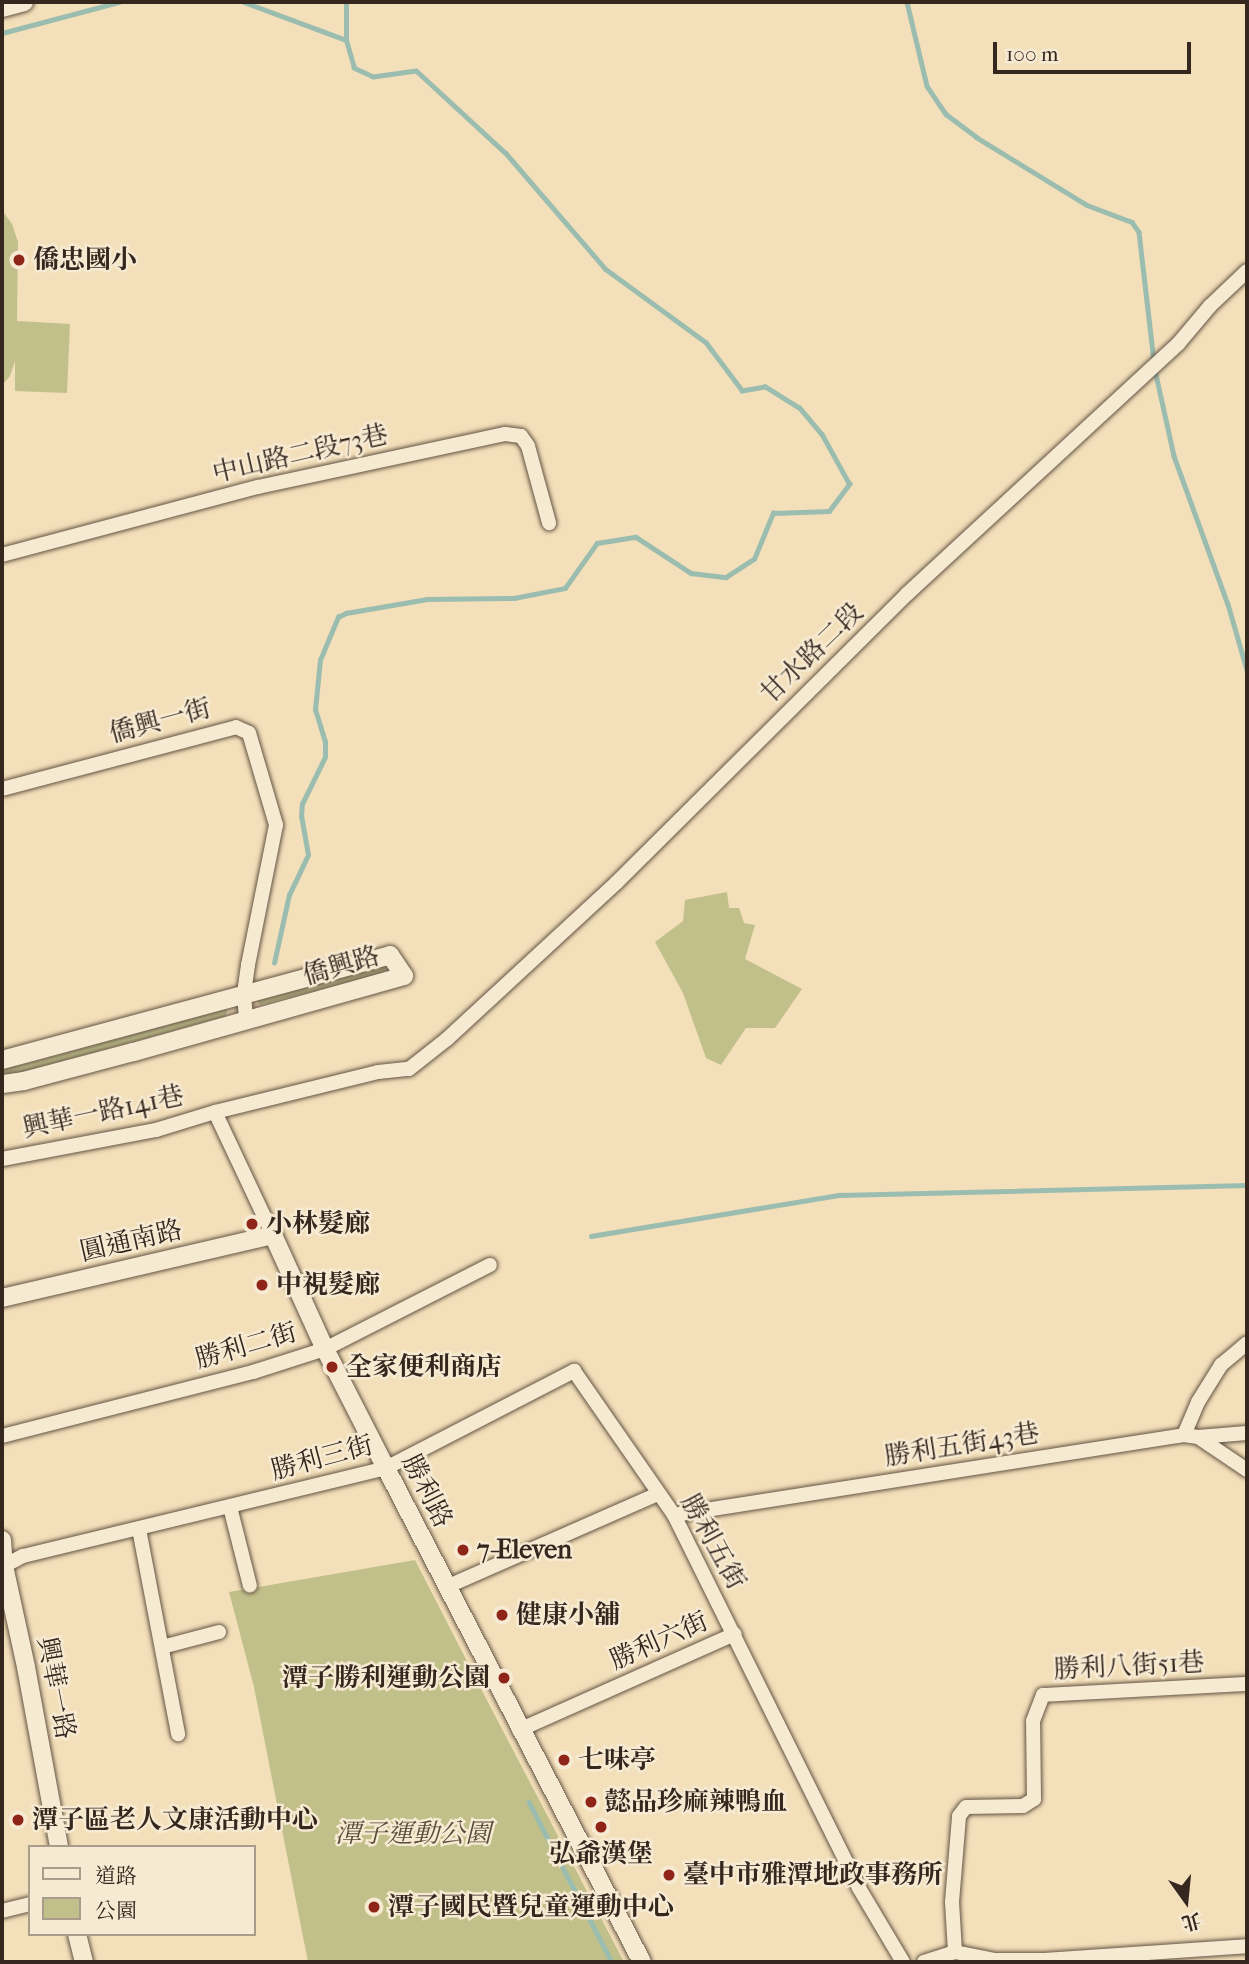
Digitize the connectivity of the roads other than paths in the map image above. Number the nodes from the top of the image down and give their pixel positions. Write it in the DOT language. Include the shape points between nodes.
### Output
graph roads {
  1 [pos="24,2"];
  2 [pos="2,8"];
  3 [pos="1247,271"];
  4 [pos="549,523"];
  5 [pos="2,555"];
  6 [pos="2,789"];
  7 [pos="244,995"];
  8 [pos="246,1020"];
  9 [pos="2,1060"];
  10 [pos="409,1069"];
  11 [pos="2,1084"];
  12 [pos="215,1112"];
  13 [pos="2,1158"];
  14 [pos="273,1235"];
  15 [pos="490,1265"];
  16 [pos="2,1298"];
  17 [pos="1247,1343"];
  18 [pos="325,1349"];
  19 [pos="1247,1433"];
  20 [pos="2,1436"];
  21 [pos="1191,1436"];
  22 [pos="386,1468"];
  23 [pos="1247,1470"];
  24 [pos="658,1494"];
  25 [pos="230,1507"];
  26 [pos="674,1516"];
  27 [pos="139,1529"];
  28 [pos="2,1540"];
  29 [pos="3,1567"];
  30 [pos="250,1586"];
  31 [pos="446,1587"];
  32 [pos="219,1632"];
  33 [pos="734,1634"];
  34 [pos="162,1647"];
  35 [pos="1247,1684"];
  36 [pos="519,1730"];
  37 [pos="178,1734"];
  38 [pos="59,1845"];
  39 [pos="28,1904"];
  40 [pos="2,1911"];
  41 [pos="78,1936"];
  42 [pos="1247,1946"];
  43 [pos="955,1952"];
  44 [pos="1156,1957"];
  45 [pos="84,1962"];
  46 [pos="642,1962"];
  47 [pos="903,1962"];
  48 [pos="924,1962"];
  1 -- 2 [label="street"];
  3 -- 10 [label="street, 甘水路二段" via="1178,344 907,594 617,882"];
  4 -- 5 [label="street, 中山路二段73巷" via="528,446 521,436 505,434 258,486"];
  6 -- 7 [label="street, 僑興一街" via="236,727 249,733 276,825"];
  7 -- 8 [label="street, 僑興一街"];
  7 -- 8 [label="street, 僑興路" via="390,955 404,976"];
  7 -- 9 [label="street, 僑興路"];
  8 -- 11 [label="street, 僑興路"];
  10 -- 12 [label="street, 興華一路141巷" via="378,1072"];
  12 -- 13 [label="street, 興華一路141巷" via="156,1129"];
  12 -- 14 [label="street, 勝利路"];
  14 -- 16 [label="street, 圓通南路"];
  14 -- 18 [label="street, 勝利路"];
  15 -- 18 [label="street, 勝利二街"];
  17 -- 21 [label="street" via="1221,1365 1198,1402"];
  18 -- 20 [label="street, 勝利二街"];
  18 -- 22 [label="street, 勝利路"];
  19 -- 21 [label="street, 勝利五街43巷"];
  21 -- 23 [label="street"];
  21 -- 26 [label="street, 勝利五街43巷"];
  22 -- 24 [label="street, 勝利三街" via="574,1371"];
  22 -- 25 [label="street, 勝利三街"];
  22 -- 31 [label="street, 勝利路"];
  24 -- 26 [label="street, 勝利五街"];
  24 -- 31 [label="street, 勝利五街"];
  25 -- 27 [label="street, 勝利三街"];
  25 -- 30 [label="street"];
  26 -- 33 [label="street, 勝利五街"];
  27 -- 29 [label="street, 勝利三街" via="23,1556"];
  27 -- 34 [label="street"];
  28 -- 29 [label="street, 興華一路"];
  29 -- 38 [label="street, 興華一路"];
  31 -- 36 [label="street, 勝利路"];
  32 -- 34 [label="street"];
  33 -- 36 [label="street, 勝利六街"];
  33 -- 47 [label="street, 勝利六街" via="859,1888"];
  34 -- 37 [label="street"];
  35 -- 43 [label="street, 勝利八街51巷" via="1043,1695 1033,1721 1034,1799 1023,1807 965,1807 959,1816 952,1902"];
  36 -- 46 [label="street, 勝利路"];
  39 -- 40 [label="street"];
  41 -- 45 [label="street"];
  42 -- 44 [label="street"];
  43 -- 44 [label="street" via="995,1960"];
  43 -- 48 [label="street"];
}
